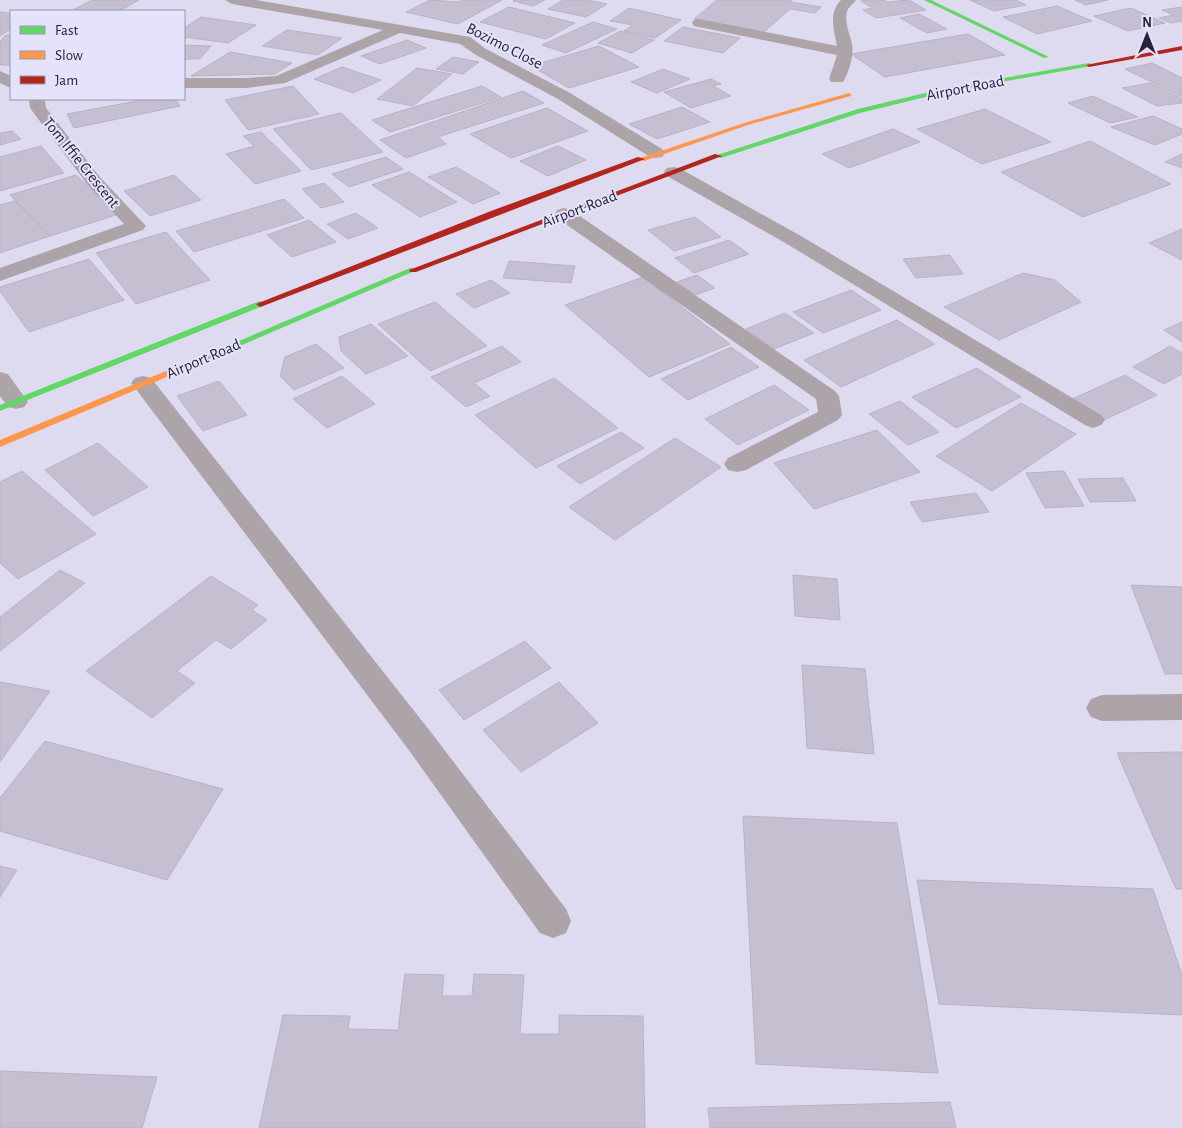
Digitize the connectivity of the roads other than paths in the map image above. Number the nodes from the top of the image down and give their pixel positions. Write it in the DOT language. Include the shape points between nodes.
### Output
graph roads {
  1 [pos="232,0"];
  2 [pos="849,0"];
  3 [pos="927,0"];
  4 [pos="699,23"];
  5 [pos="398,29"];
  6 [pos="1182,48"];
  7 [pos="845,52"];
  8 [pos="1027,60"];
  9 [pos="837,79"];
  10 [pos="185,82"];
  11 [pos="859,93"];
  12 [pos="37,100"];
  13 [pos="656,152"];
  14 [pos="673,172"];
  15 [pos="564,214"];
  16 [pos="486,215"];
  17 [pos="514,232"];
  18 [pos="0,275"];
  19 [pos="0,379"];
  20 [pos="143,383"];
  21 [pos="8,405"];
  22 [pos="1094,420"];
  23 [pos="0,444"];
  24 [pos="737,464"];
  25 [pos="1102,708"];
  26 [pos="1182,708"];
  27 [pos="553,921"];
  1 -- 5 [label="street, Bozimo Close"];
  2 -- 7 [label="street" via="840,15"];
  3 -- 8 [label="main road, Airport Road" via="1051,57"];
  4 -- 7 [label="street"];
  5 -- 10 [label="street" via="279,80 247,84"];
  5 -- 13 [label="street, Bozimo Close" via="465,40"];
  6 -- 14 [label="main road, Airport Road" via="955,88 858,111"];
  7 -- 9 [label="street"];
  11 -- 13 [label="main road, Airport Road" via="782,112"];
  12 -- 18 [label="street, Tom Iffie Crescent" via="38,108 93,180 136,226"];
  13 -- 16 [label="main road, Airport Road"];
  14 -- 15 [label="main road, Airport Road"];
  14 -- 22 [label="street" via="794,240"];
  15 -- 17 [label="main road, Airport Road"];
  15 -- 24 [label="street" via="828,396 830,415"];
  16 -- 17 [label="main road"];
  16 -- 21 [label="main road, Airport Road"];
  17 -- 20 [label="main road, Airport Road" via="395,277"];
  19 -- 21 [label="street"];
  20 -- 23 [label="main road, Airport Road"];
  20 -- 27 [label="street" via="419,740"];
  25 -- 26 [label="street"];
}
